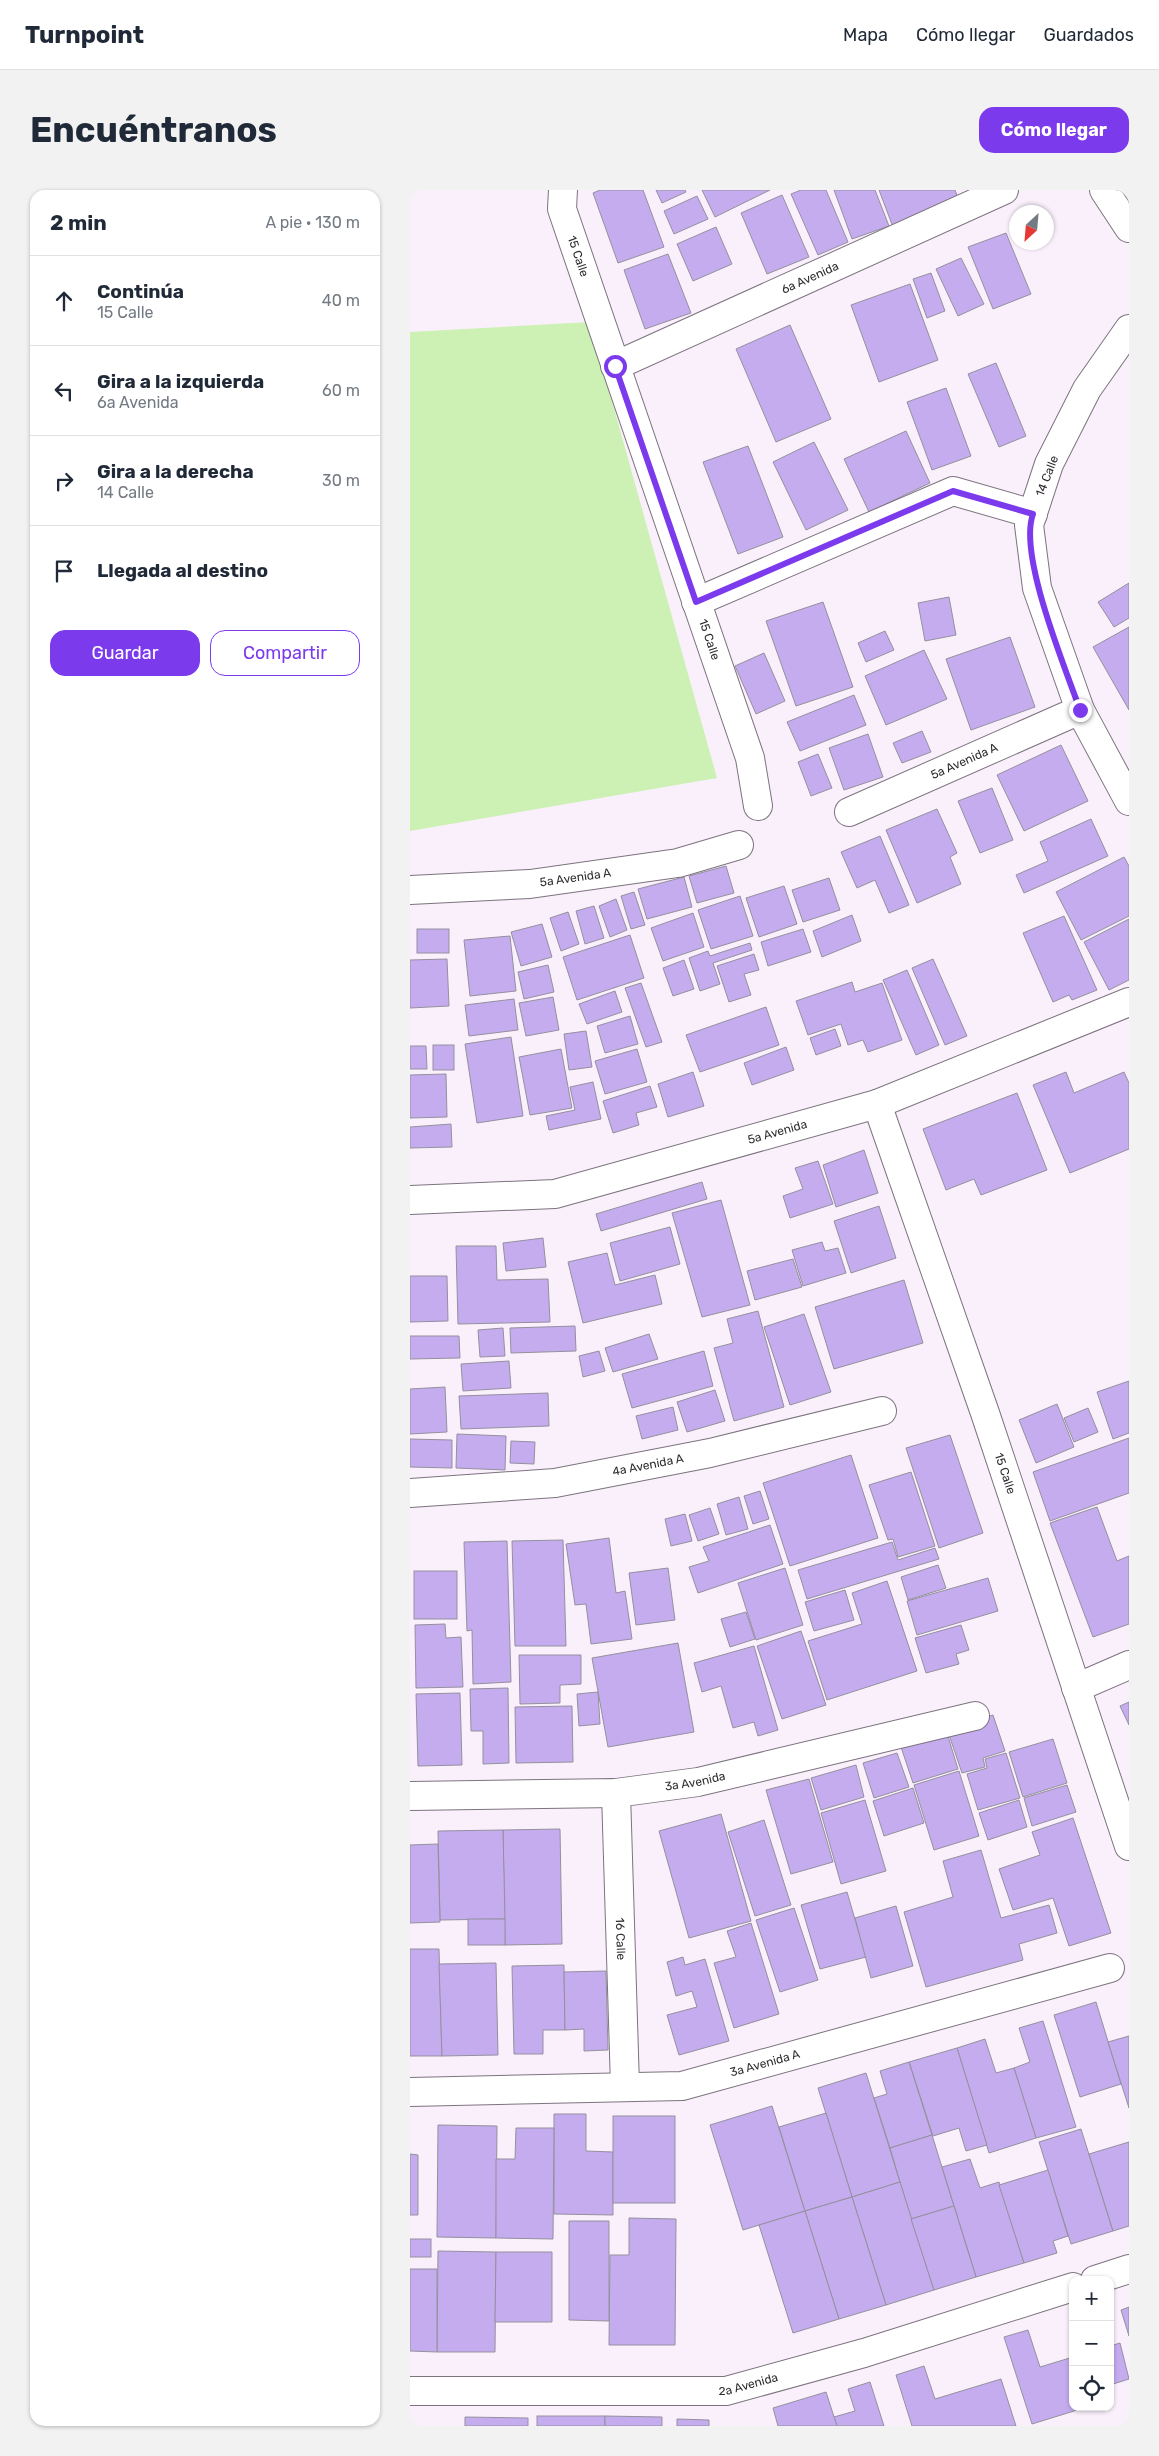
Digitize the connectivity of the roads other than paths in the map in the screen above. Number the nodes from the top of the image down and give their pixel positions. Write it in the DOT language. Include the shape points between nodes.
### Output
graph roads {
  1 [pos="563,190"];
  2 [pos="1004,190"];
  3 [pos="1104,190"];
  4 [pos="1129,228"];
  5 [pos="1129,330"];
  6 [pos="615,366"];
  7 [pos="1033,514"];
  8 [pos="696,602"];
  9 [pos="1080,710"];
  10 [pos="1129,801"];
  11 [pos="758,806"];
  12 [pos="848,812"];
  13 [pos="739,845"];
  14 [pos="410,890"];
  15 [pos="1129,1002"];
  16 [pos="877,1104"];
  17 [pos="410,1200"];
  18 [pos="882,1411"];
  19 [pos="410,1493"];
  20 [pos="1129,1665"];
  21 [pos="1076,1688"];
  22 [pos="975,1716"];
  23 [pos="616,1794"];
  24 [pos="410,1796"];
  25 [pos="1129,1846"];
  26 [pos="1110,1968"];
  27 [pos="625,2086"];
  28 [pos="410,2092"];
  29 [pos="1129,2269"];
  30 [pos="1107,2276"];
  31 [pos="1069,2288"];
  32 [pos="410,2391"];
  1 -- 6 [label="street, 15 Calle" via="562,209"];
  2 -- 6 [label="street, 6a Avenida"];
  3 -- 4 [label="street"];
  5 -- 7 [label="street, 14 Calle" via="1086,389 1049,464"];
  6 -- 8 [label="street, 15 Calle"];
  7 -- 8 [label="street" via="953,491"];
  7 -- 9 [label="street, 14 Calle" via="1029,525 1037,588"];
  8 -- 11 [label="street, 15 Calle" via="750,758"];
  9 -- 10 [label="street, 14 Calle"];
  9 -- 12 [label="street, 5a Avenida A"];
  13 -- 14 [label="street, 5a Avenida A" via="678,862 530,884"];
  15 -- 16 [label="street, 5a Avenida"];
  16 -- 17 [label="street, 5a Avenida" via="555,1194"];
  16 -- 21 [label="street, 15 Calle" via="985,1413"];
  18 -- 19 [label="street, 4a Avenida A" via="710,1453 555,1483"];
  20 -- 21 [label="street"];
  21 -- 25 [label="street, 15 Calle"];
  22 -- 23 [label="street, 3a Avenida" via="698,1782"];
  23 -- 24 [label="street, 3a Avenida"];
  23 -- 27 [label="street, 16 Calle"];
  26 -- 27 [label="street, 3a Avenida A" via="682,2086"];
  27 -- 28 [label="street, 3a Avenida A"];
  29 -- 30 [label="street"];
  31 -- 32 [label="street, 2a Avenida" via="864,2353 726,2391"];
}
